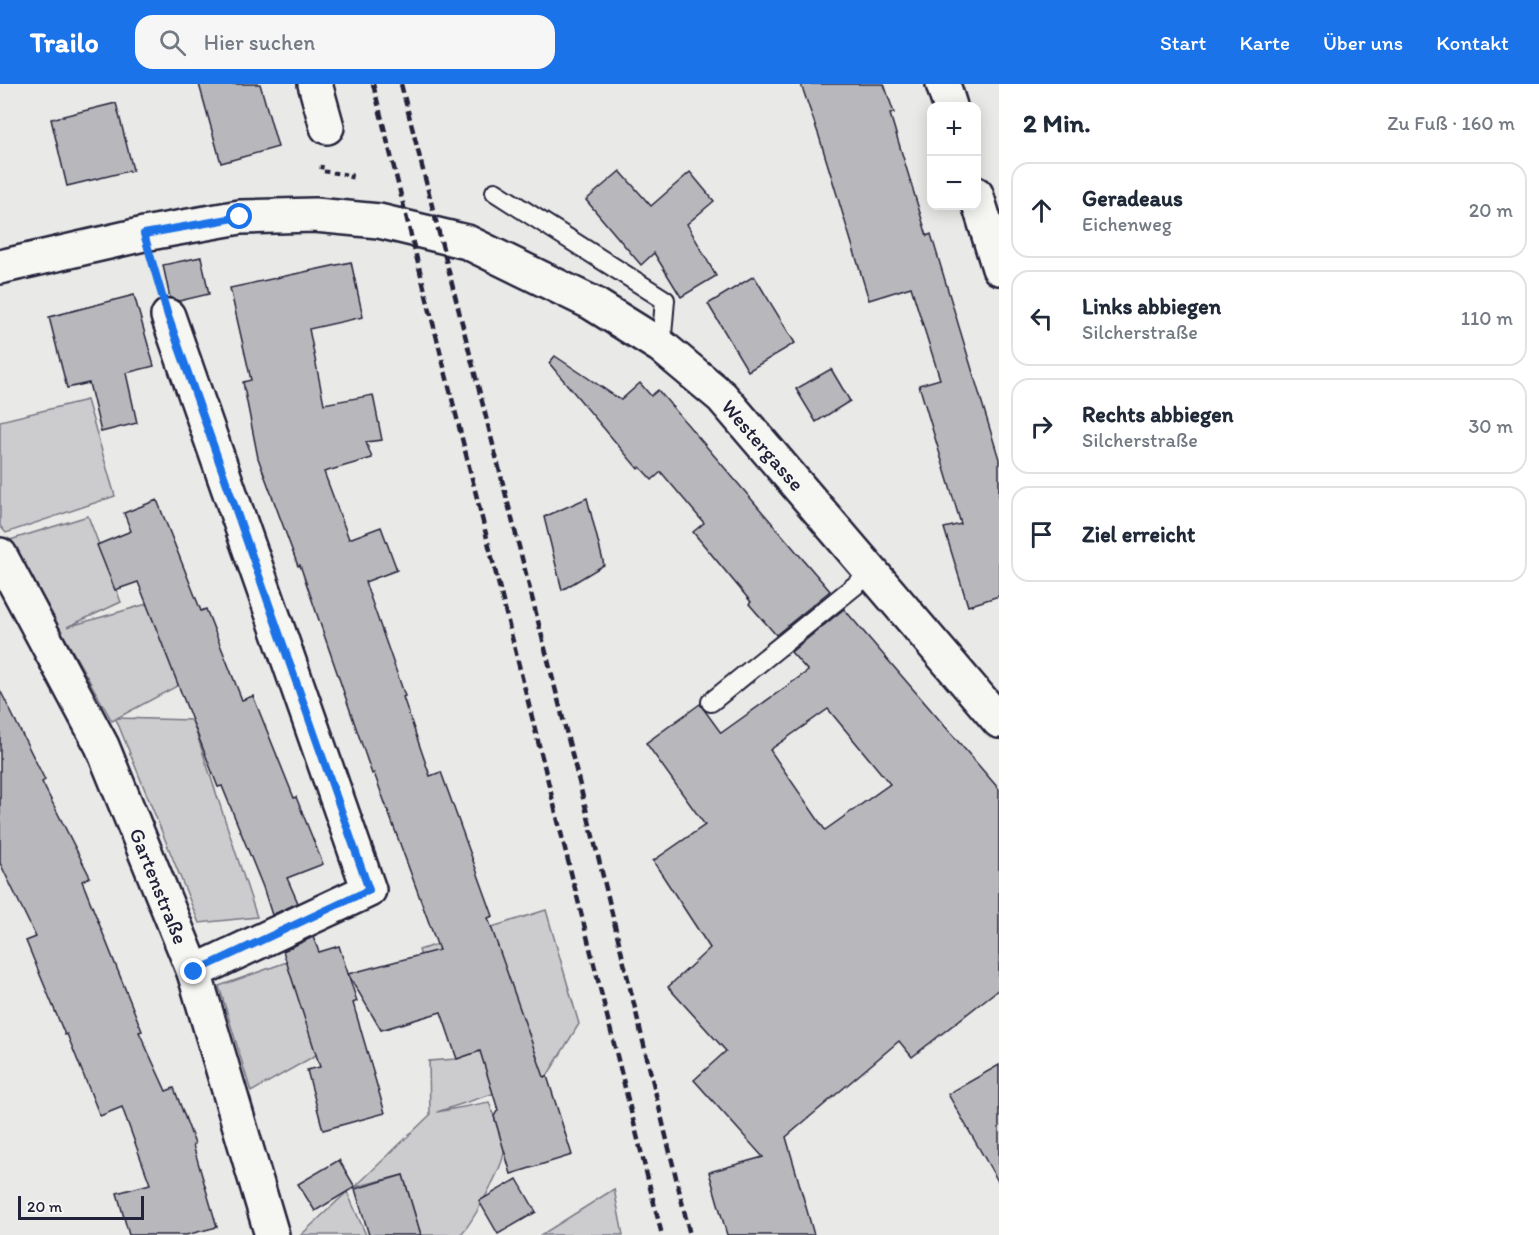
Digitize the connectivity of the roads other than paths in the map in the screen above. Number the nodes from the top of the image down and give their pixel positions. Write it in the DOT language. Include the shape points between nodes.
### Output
graph roads {
  1 [pos="315,84"];
  2 [pos="943,84"];
  3 [pos="949,102"];
  4 [pos="327,127"];
  5 [pos="495,192"];
  6 [pos="981,210"];
  7 [pos="0,267"];
  8 [pos="999,268"];
  9 [pos="168,316"];
  10 [pos="661,346"];
  11 [pos="0,555"];
  12 [pos="872,572"];
  13 [pos="711,702"];
  14 [pos="999,721"];
  15 [pos="194,972"];
  16 [pos="272,1235"];
  1 -- 4 [label="street"];
  2 -- 3 [label="street"];
  5 -- 10 [label="lane" via="665,300"];
  6 -- 8 [label="street"];
  7 -- 10 [label="street, Westergasse" via="240,217 315,215 379,221 467,242 592,303"];
  9 -- 15 [label="street" via="369,890"];
  10 -- 12 [label="street, Westergasse" via="722,397"];
  11 -- 15 [label="street, Gartenstraße" via="102,746"];
  12 -- 13 [label="lane"];
  12 -- 14 [label="street, Westergasse"];
  15 -- 16 [label="street, Gartenstraße"];
}
